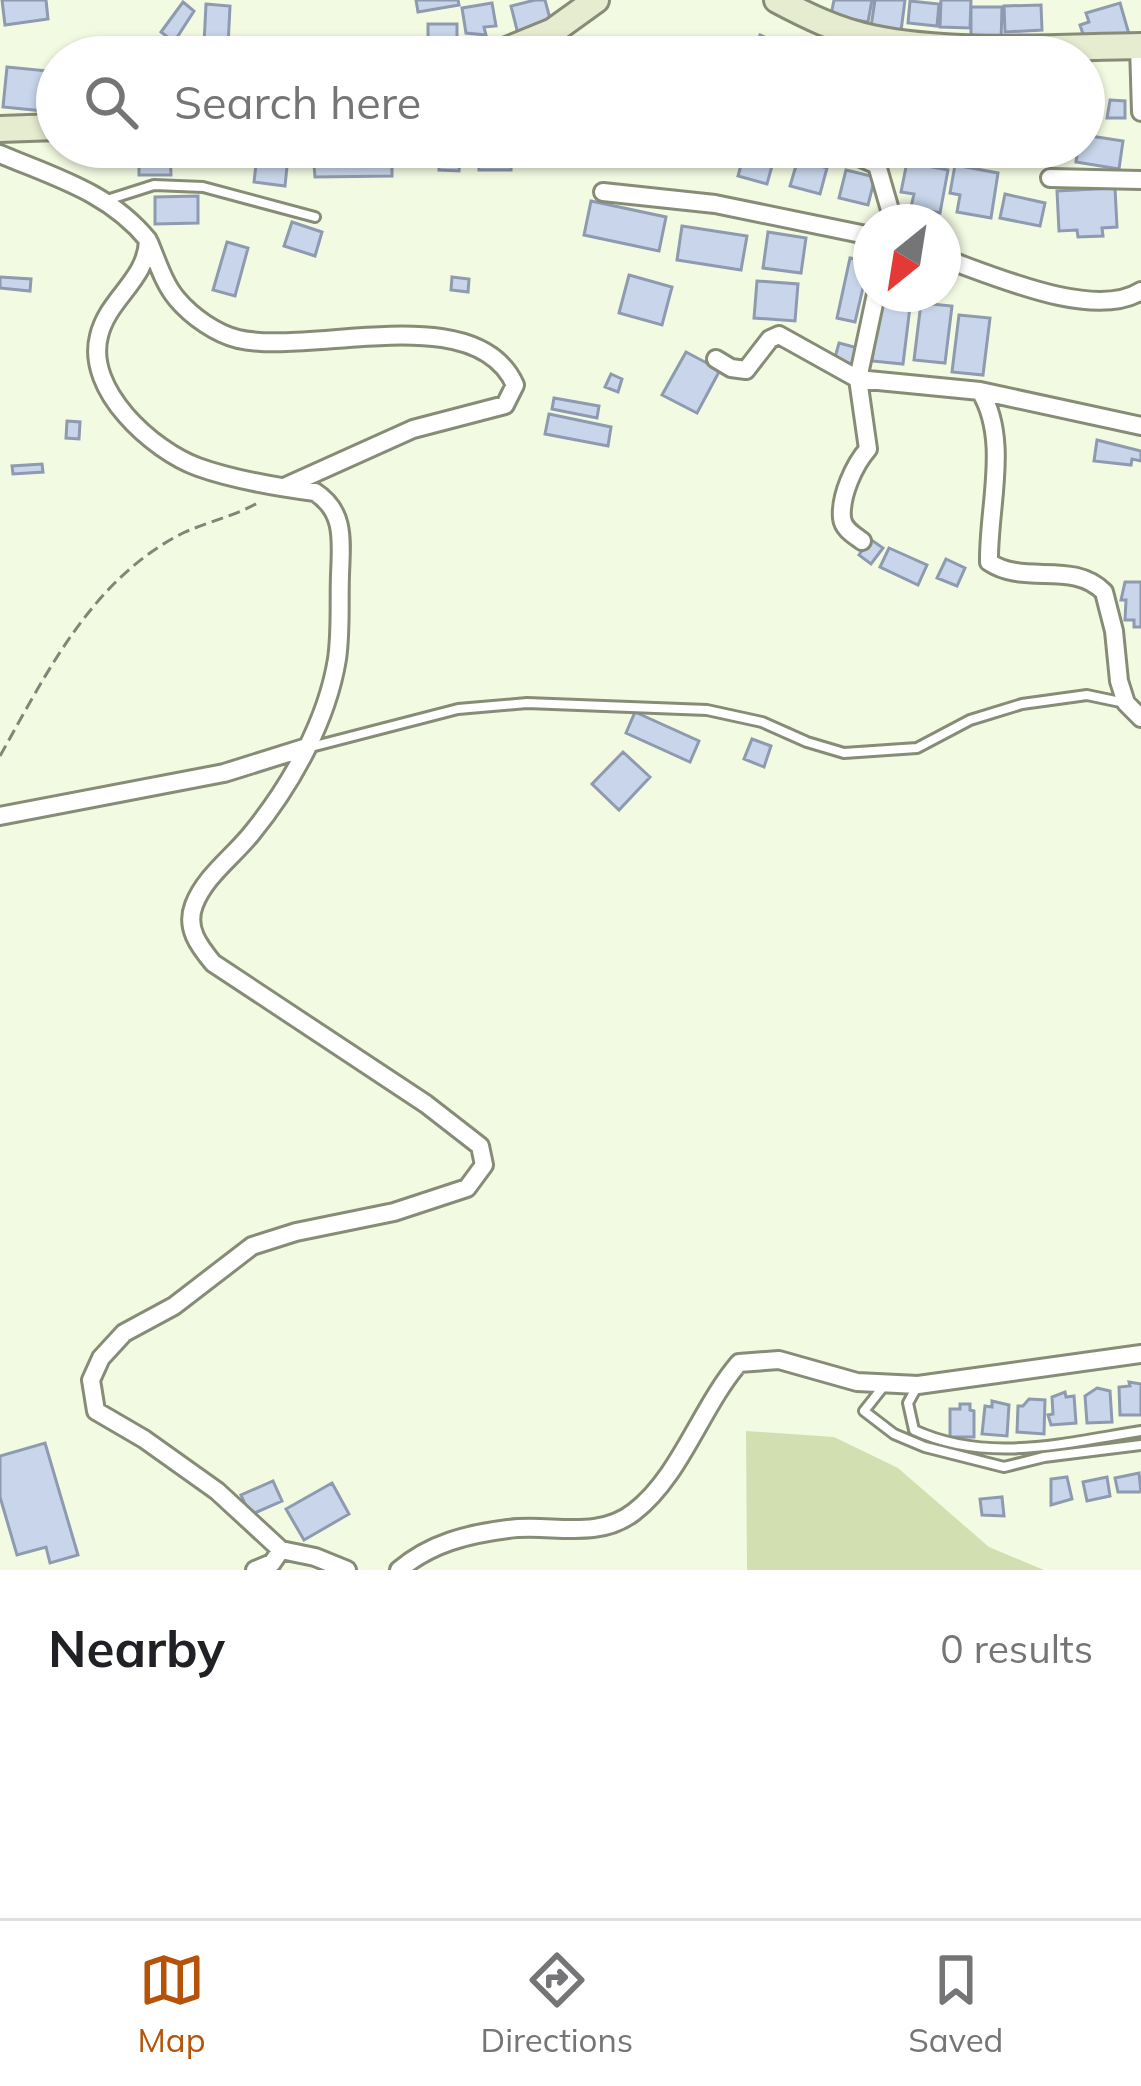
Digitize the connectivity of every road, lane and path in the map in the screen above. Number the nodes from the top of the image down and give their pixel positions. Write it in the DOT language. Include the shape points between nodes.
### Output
graph roads {
  1 [pos="596,0"];
  2 [pos="777,0"];
  3 [pos="541,36"];
  4 [pos="861,36"];
  5 [pos="1105,46"];
  6 [pos="1140,46"];
  7 [pos="1141,112"];
  8 [pos="36,128"];
  9 [pos="0,129"];
  10 [pos="0,154"];
  11 [pos="36,167"];
  12 [pos="38,168"];
  13 [pos="878,168"];
  14 [pos="1050,178"];
  15 [pos="1141,180"];
  16 [pos="603,192"];
  17 [pos="103,201"];
  18 [pos="888,204"];
  19 [pos="315,217"];
  20 [pos="853,232"];
  21 [pos="148,240"];
  22 [pos="961,264"];
  23 [pos="1141,290"];
  24 [pos="872,312"];
  25 [pos="716,358"];
  26 [pos="859,379"];
  27 [pos="980,391"];
  28 [pos="1141,426"];
  29 [pos="283,488"];
  30 [pos="862,542"];
  31 [pos="1126,703"];
  32 [pos="1141,718"];
  33 [pos="304,748"];
  34 [pos="0,756"];
  35 [pos="0,816"];
  36 [pos="1141,1354"];
  37 [pos="883,1385"];
  38 [pos="918,1385"];
  39 [pos="1141,1431"];
  40 [pos="1141,1445"];
  41 [pos="281,1550"];
  42 [pos="255,1570"];
  43 [pos="347,1570"];
  44 [pos="399,1570"];
  1 -- 3 [label="main road"];
  2 -- 4 [label="main road"];
  5 -- 6 [label="main road"];
  6 -- 7 [label="street"];
  8 -- 9 [label="main road"];
  10 -- 11 [label="street"];
  12 -- 17 [label="street"];
  13 -- 18 [label="street"];
  14 -- 15 [label="street"];
  16 -- 20 [label="street" via="716,204"];
  17 -- 19 [label="lane" via="154,185 203,188"];
  17 -- 21 [label="street"];
  21 -- 29 [label="street" via="144,265 111,307 98,340 107,390 146,433 192,465"];
  21 -- 29 [label="street" via="176,298 234,338 443,339 472,345 508,370 515,385 505,405 413,429"];
  22 -- 23 [label="street" via="1078,299 1129,298"];
  24 -- 26 [label="street"];
  25 -- 26 [label="street" via="746,370 779,335"];
  26 -- 27 [label="street"];
  26 -- 30 [label="street" via="868,449 855,464 842,514"];
  27 -- 28 [label="street"];
  27 -- 31 [label="street" via="995,444 989,562 1010,574 1093,581 1104,592"];
  29 -- 33 [label="street" via="331,502 341,542 338,656 325,709"];
  29 -- 34 [label="path" via="184,532 105,592"];
  31 -- 32 [label="street"];
  31 -- 33 [label="lane" via="1087,694 1022,704 917,748 844,753 707,710 527,703 458,709"];
  33 -- 35 [label="street" via="224,773"];
  33 -- 41 [label="street" via="252,834 193,907 198,944 213,964 426,1104 480,1146 484,1165 467,1188 252,1246 124,1334 91,1380 96,1411 217,1491"];
  36 -- 38 [label="street"];
  37 -- 38 [label="street"];
  37 -- 40 [label="lane" via="864,1411 894,1434 962,1458 1004,1467"];
  37 -- 44 [label="street" via="779,1360 739,1363 633,1513 593,1529 476,1533 427,1549"];
  38 -- 39 [label="lane" via="908,1403 914,1430 941,1443 1011,1451"];
  41 -- 42 [label="street"];
  41 -- 43 [label="street"];
}
